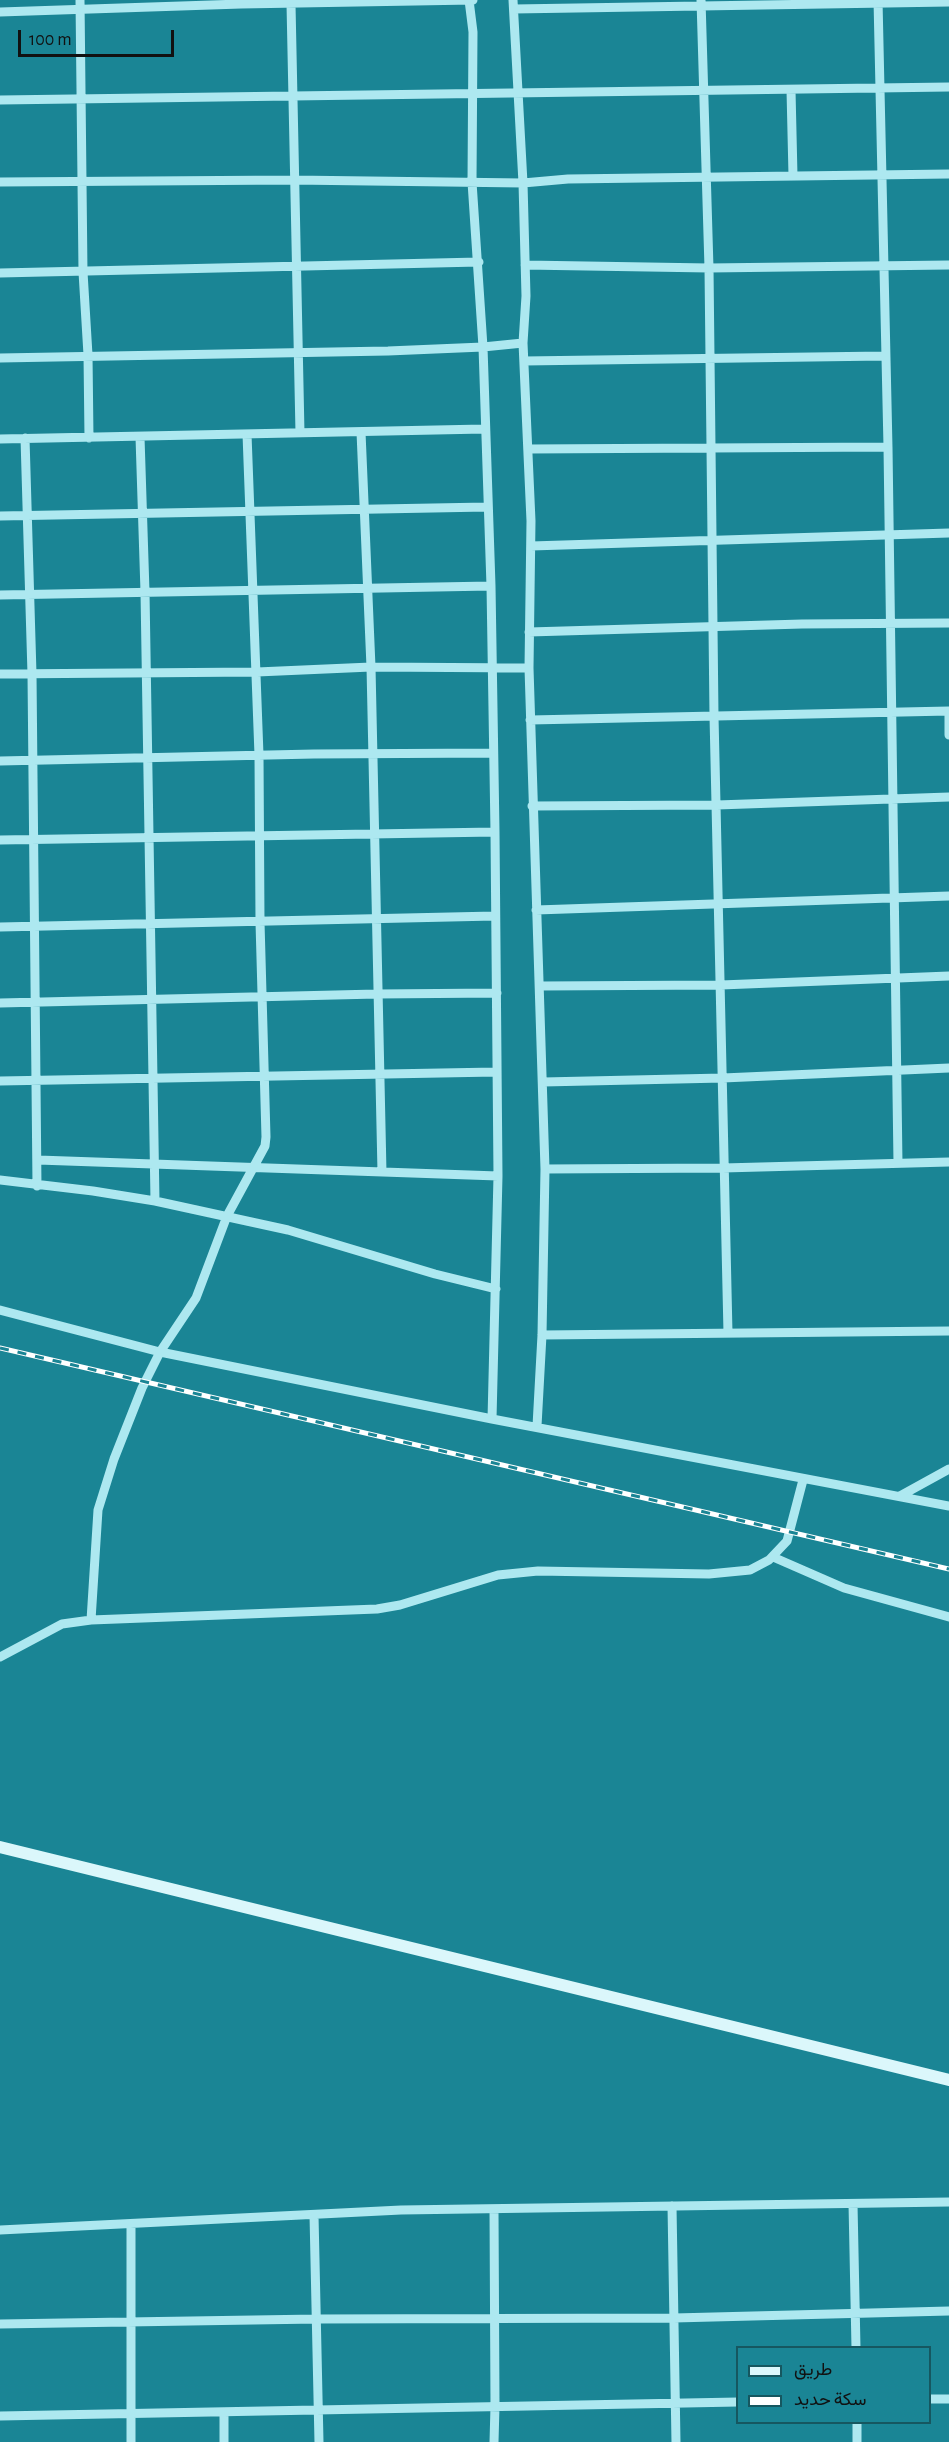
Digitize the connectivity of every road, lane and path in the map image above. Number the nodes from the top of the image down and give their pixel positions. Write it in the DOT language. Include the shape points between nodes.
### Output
graph roads {
  1 [pos="12,0"];
  2 [pos="471,1"];
  3 [pos="241,2"];
  4 [pos="878,2"];
  5 [pos="949,2"];
  6 [pos="701,3"];
  7 [pos="291,4"];
  8 [pos="80,5"];
  9 [pos="514,5"];
  10 [pos="0,12"];
  11 [pos="12,12"];
  12 [pos="949,87"];
  13 [pos="880,88"];
  14 [pos="791,90"];
  15 [pos="703,91"];
  16 [pos="473,92"];
  17 [pos="518,94"];
  18 [pos="291,96"];
  19 [pos="82,99"];
  20 [pos="0,100"];
  21 [pos="949,174"];
  22 [pos="880,175"];
  23 [pos="793,176"];
  24 [pos="706,177"];
  25 [pos="293,180"];
  26 [pos="83,181"];
  27 [pos="0,182"];
  28 [pos="472,182"];
  29 [pos="523,183"];
  30 [pos="478,262"];
  31 [pos="525,265"];
  32 [pos="949,265"];
  33 [pos="297,266"];
  34 [pos="883,266"];
  35 [pos="709,268"];
  36 [pos="83,272"];
  37 [pos="0,273"];
  38 [pos="523,343"];
  39 [pos="483,347"];
  40 [pos="298,352"];
  41 [pos="88,355"];
  42 [pos="884,356"];
  43 [pos="0,358"];
  44 [pos="708,358"];
  45 [pos="524,361"];
  46 [pos="484,429"];
  47 [pos="361,432"];
  48 [pos="300,433"];
  49 [pos="247,434"];
  50 [pos="140,437"];
  51 [pos="25,438"];
  52 [pos="89,438"];
  53 [pos="0,439"];
  54 [pos="888,447"];
  55 [pos="712,448"];
  56 [pos="529,449"];
  57 [pos="487,507"];
  58 [pos="364,510"];
  59 [pos="250,512"];
  60 [pos="143,514"];
  61 [pos="27,515"];
  62 [pos="0,516"];
  63 [pos="949,533"];
  64 [pos="889,534"];
  65 [pos="714,540"];
  66 [pos="531,546"];
  67 [pos="491,586"];
  68 [pos="367,589"];
  69 [pos="253,591"];
  70 [pos="145,592"];
  71 [pos="0,595"];
  72 [pos="29,595"];
  73 [pos="949,623"];
  74 [pos="891,625"];
  75 [pos="715,628"];
  76 [pos="529,632"];
  77 [pos="371,667"];
  78 [pos="491,668"];
  79 [pos="528,668"];
  80 [pos="256,672"];
  81 [pos="0,674"];
  82 [pos="32,674"];
  83 [pos="146,674"];
  84 [pos="949,711"];
  85 [pos="892,712"];
  86 [pos="714,716"];
  87 [pos="530,720"];
  88 [pos="949,735"];
  89 [pos="493,753"];
  90 [pos="373,754"];
  91 [pos="259,755"];
  92 [pos="146,758"];
  93 [pos="33,760"];
  94 [pos="0,761"];
  95 [pos="949,797"];
  96 [pos="891,798"];
  97 [pos="717,805"];
  98 [pos="532,806"];
  99 [pos="495,832"];
  100 [pos="374,836"];
  101 [pos="261,837"];
  102 [pos="148,838"];
  103 [pos="34,839"];
  104 [pos="0,840"];
  105 [pos="949,896"];
  106 [pos="894,898"];
  107 [pos="719,903"];
  108 [pos="536,910"];
  109 [pos="495,916"];
  110 [pos="377,918"];
  111 [pos="150,922"];
  112 [pos="260,922"];
  113 [pos="34,926"];
  114 [pos="0,927"];
  115 [pos="949,976"];
  116 [pos="895,978"];
  117 [pos="721,985"];
  118 [pos="540,986"];
  119 [pos="497,993"];
  120 [pos="377,994"];
  121 [pos="262,998"];
  122 [pos="150,1000"];
  123 [pos="0,1003"];
  124 [pos="35,1003"];
  125 [pos="949,1068"];
  126 [pos="895,1069"];
  127 [pos="496,1072"];
  128 [pos="380,1075"];
  129 [pos="265,1077"];
  130 [pos="723,1078"];
  131 [pos="153,1079"];
  132 [pos="37,1080"];
  133 [pos="0,1081"];
  134 [pos="543,1082"];
  135 [pos="38,1160"];
  136 [pos="949,1162"];
  137 [pos="898,1163"];
  138 [pos="154,1164"];
  139 [pos="252,1167"];
  140 [pos="723,1168"];
  141 [pos="545,1169"];
  142 [pos="382,1172"];
  143 [pos="498,1176"];
  144 [pos="0,1180"];
  145 [pos="38,1186"];
  146 [pos="155,1201"];
  147 [pos="227,1216"];
  148 [pos="496,1289"];
  149 [pos="0,1310"];
  150 [pos="949,1331"];
  151 [pos="728,1333"];
  152 [pos="542,1335"];
  153 [pos="160,1352"];
  154 [pos="492,1419"];
  155 [pos="537,1426"];
  156 [pos="949,1470"];
  157 [pos="803,1480"];
  158 [pos="900,1496"];
  159 [pos="949,1506"];
  160 [pos="773,1557"];
  161 [pos="949,1617"];
  162 [pos="91,1620"];
  163 [pos="0,1657"];
  164 [pos="0,1847"];
  165 [pos="949,2080"];
  166 [pos="949,2202"];
  167 [pos="853,2204"];
  168 [pos="672,2206"];
  169 [pos="494,2209"];
  170 [pos="314,2214"];
  171 [pos="131,2224"];
  172 [pos="0,2230"];
  173 [pos="949,2311"];
  174 [pos="855,2313"];
  175 [pos="674,2318"];
  176 [pos="317,2319"];
  177 [pos="494,2319"];
  178 [pos="131,2322"];
  179 [pos="0,2324"];
  180 [pos="856,2346"];
  181 [pos="931,2399"];
  182 [pos="949,2399"];
  183 [pos="736,2402"];
  184 [pos="676,2404"];
  185 [pos="495,2406"];
  186 [pos="319,2410"];
  187 [pos="224,2412"];
  188 [pos="131,2413"];
  189 [pos="0,2416"];
  190 [pos="857,2424"];
  191 [pos="131,2442"];
  192 [pos="224,2442"];
  193 [pos="319,2442"];
  194 [pos="494,2442"];
  195 [pos="676,2442"];
  196 [pos="857,2442"];
  1 -- 11 [label="street"];
  2 -- 7 [label="street"];
  2 -- 16 [label="street"];
  3 -- 7 [label="street"];
  3 -- 8 [label="street"];
  4 -- 5 [label="street"];
  4 -- 6 [label="street"];
  4 -- 13 [label="street"];
  6 -- 9 [label="street"];
  6 -- 15 [label="street"];
  7 -- 18 [label="street"];
  8 -- 11 [label="street"];
  8 -- 19 [label="street"];
  9 -- 17 [label="street"];
  10 -- 11 [label="street"];
  12 -- 13 [label="street"];
  13 -- 14 [label="street"];
  13 -- 22 [label="street"];
  14 -- 15 [label="street"];
  14 -- 23 [label="street"];
  15 -- 17 [label="street"];
  15 -- 24 [label="street"];
  16 -- 17 [label="street"];
  16 -- 18 [label="street"];
  16 -- 28 [label="street"];
  17 -- 29 [label="street"];
  18 -- 19 [label="street"];
  18 -- 25 [label="street"];
  19 -- 20 [label="street"];
  19 -- 26 [label="street"];
  21 -- 22 [label="street"];
  22 -- 23 [label="street"];
  22 -- 34 [label="street"];
  23 -- 24 [label="street"];
  24 -- 29 [label="street"];
  24 -- 35 [label="street"];
  25 -- 26 [label="street"];
  25 -- 28 [label="street"];
  25 -- 33 [label="street"];
  26 -- 27 [label="street"];
  26 -- 36 [label="street"];
  28 -- 29 [label="street"];
  28 -- 30 [label="street"];
  29 -- 31 [label="street"];
  30 -- 33 [label="street"];
  30 -- 39 [label="street"];
  31 -- 35 [label="street"];
  31 -- 38 [label="street"];
  32 -- 34 [label="street"];
  33 -- 36 [label="street"];
  33 -- 40 [label="street"];
  34 -- 35 [label="street"];
  34 -- 42 [label="street"];
  35 -- 44 [label="street"];
  36 -- 37 [label="street"];
  36 -- 41 [label="street"];
  38 -- 39 [label="street"];
  38 -- 45 [label="street"];
  39 -- 40 [label="street"];
  39 -- 46 [label="street"];
  40 -- 41 [label="street"];
  40 -- 48 [label="street"];
  41 -- 43 [label="street"];
  41 -- 52 [label="street"];
  42 -- 44 [label="street"];
  42 -- 54 [label="street"];
  44 -- 45 [label="street"];
  44 -- 55 [label="street"];
  45 -- 56 [label="street"];
  46 -- 47 [label="street"];
  46 -- 57 [label="street"];
  47 -- 48 [label="street"];
  47 -- 58 [label="street"];
  48 -- 49 [label="street"];
  49 -- 50 [label="street"];
  49 -- 59 [label="street"];
  50 -- 52 [label="street"];
  50 -- 60 [label="street"];
  51 -- 52 [label="street"];
  51 -- 53 [label="street"];
  51 -- 61 [label="street"];
  54 -- 55 [label="street"];
  54 -- 64 [label="street"];
  55 -- 56 [label="street"];
  55 -- 65 [label="street"];
  56 -- 66 [label="street"];
  57 -- 58 [label="street"];
  57 -- 67 [label="street"];
  58 -- 59 [label="street"];
  58 -- 68 [label="street"];
  59 -- 60 [label="street"];
  59 -- 69 [label="street"];
  60 -- 61 [label="street"];
  60 -- 70 [label="street"];
  61 -- 62 [label="street"];
  61 -- 72 [label="street"];
  63 -- 64 [label="street"];
  64 -- 65 [label="street"];
  64 -- 74 [label="street"];
  65 -- 66 [label="street"];
  65 -- 75 [label="street"];
  66 -- 76 [label="street"];
  67 -- 68 [label="street"];
  67 -- 78 [label="street"];
  68 -- 69 [label="street"];
  68 -- 77 [label="street"];
  69 -- 70 [label="street"];
  69 -- 80 [label="street"];
  70 -- 72 [label="street"];
  70 -- 83 [label="street"];
  71 -- 72 [label="street"];
  72 -- 82 [label="street"];
  73 -- 74 [label="street"];
  74 -- 75 [label="street"];
  74 -- 85 [label="street"];
  75 -- 76 [label="street"];
  75 -- 86 [label="street"];
  76 -- 79 [label="street"];
  77 -- 78 [label="street"];
  77 -- 80 [label="street"];
  77 -- 90 [label="street"];
  78 -- 79 [label="street"];
  78 -- 89 [label="street"];
  79 -- 87 [label="street"];
  80 -- 83 [label="street"];
  80 -- 91 [label="street"];
  81 -- 82 [label="street"];
  82 -- 83 [label="street"];
  82 -- 93 [label="street"];
  83 -- 92 [label="street"];
  84 -- 85 [label="street"];
  84 -- 88 [label="street"];
  85 -- 86 [label="street"];
  85 -- 96 [label="street"];
  86 -- 87 [label="street"];
  86 -- 97 [label="street"];
  87 -- 98 [label="street"];
  89 -- 90 [label="street"];
  89 -- 99 [label="street"];
  90 -- 91 [label="street"];
  90 -- 100 [label="street"];
  91 -- 92 [label="street"];
  91 -- 101 [label="street"];
  92 -- 93 [label="street"];
  92 -- 102 [label="street"];
  93 -- 94 [label="street"];
  93 -- 103 [label="street"];
  95 -- 96 [label="street"];
  96 -- 97 [label="street"];
  96 -- 106 [label="street"];
  97 -- 98 [label="street"];
  97 -- 107 [label="street"];
  98 -- 108 [label="street"];
  99 -- 100 [label="street"];
  99 -- 109 [label="street"];
  100 -- 101 [label="street"];
  100 -- 110 [label="street"];
  101 -- 102 [label="street"];
  101 -- 112 [label="street"];
  102 -- 103 [label="street"];
  102 -- 111 [label="street"];
  103 -- 104 [label="street"];
  103 -- 113 [label="street"];
  105 -- 106 [label="street"];
  106 -- 107 [label="street"];
  106 -- 116 [label="street"];
  107 -- 108 [label="street"];
  107 -- 117 [label="street"];
  108 -- 118 [label="street"];
  109 -- 110 [label="street"];
  109 -- 119 [label="street"];
  110 -- 112 [label="street"];
  110 -- 120 [label="street"];
  111 -- 112 [label="street"];
  111 -- 113 [label="street"];
  111 -- 122 [label="street"];
  112 -- 121 [label="street"];
  113 -- 114 [label="street"];
  113 -- 124 [label="street"];
  115 -- 116 [label="street"];
  116 -- 117 [label="street"];
  116 -- 126 [label="street"];
  117 -- 118 [label="street"];
  117 -- 130 [label="street"];
  118 -- 134 [label="street"];
  119 -- 120 [label="street"];
  119 -- 127 [label="street"];
  120 -- 121 [label="street"];
  120 -- 128 [label="street"];
  121 -- 122 [label="street"];
  121 -- 129 [label="street"];
  122 -- 124 [label="street"];
  122 -- 131 [label="street"];
  123 -- 124 [label="street"];
  124 -- 132 [label="street"];
  125 -- 126 [label="street"];
  126 -- 130 [label="street"];
  126 -- 137 [label="street"];
  127 -- 128 [label="street"];
  127 -- 143 [label="street"];
  128 -- 129 [label="street"];
  128 -- 142 [label="street"];
  129 -- 131 [label="street"];
  129 -- 139 [label="street" via="265,1146"];
  130 -- 134 [label="street"];
  130 -- 140 [label="street"];
  131 -- 132 [label="street"];
  131 -- 138 [label="street"];
  132 -- 133 [label="street"];
  132 -- 135 [label="street"];
  134 -- 141 [label="street"];
  135 -- 138 [label="street"];
  135 -- 145 [label="street"];
  136 -- 137 [label="street"];
  137 -- 140 [label="street"];
  138 -- 139 [label="street"];
  138 -- 146 [label="street"];
  139 -- 142 [label="street"];
  139 -- 147 [label="street"];
  140 -- 141 [label="street"];
  140 -- 151 [label="street"];
  141 -- 152 [label="street"];
  142 -- 143 [label="street"];
  143 -- 148 [label="street"];
  144 -- 145 [label="street"];
  145 -- 146 [label="street"];
  146 -- 147 [label="street"];
  147 -- 148 [label="street"];
  147 -- 153 [label="street" via="196,1298"];
  148 -- 154 [label="street"];
  149 -- 153 [label="street"];
  150 -- 151 [label="street"];
  151 -- 152 [label="street"];
  152 -- 155 [label="street"];
  153 -- 154 [label="street"];
  153 -- 162 [label="street" via="104,1486 98,1510"];
  154 -- 155 [label="street"];
  155 -- 157 [label="street"];
  156 -- 158 [label="street"];
  157 -- 158 [label="street"];
  157 -- 160 [label="street" via="787,1541"];
  158 -- 159 [label="street"];
  160 -- 161 [label="street" via="844,1588"];
  160 -- 162 [label="street" via="750,1570 709,1574 509,1573 377,1609"];
  162 -- 163 [label="street" via="62,1624"];
  164 -- 165 [label="street"];
  166 -- 167 [label="street"];
  167 -- 168 [label="street"];
  167 -- 174 [label="street"];
  168 -- 169 [label="street"];
  168 -- 175 [label="street"];
  169 -- 170 [label="street"];
  169 -- 177 [label="street"];
  170 -- 171 [label="street"];
  170 -- 176 [label="street"];
  171 -- 172 [label="street"];
  171 -- 178 [label="street"];
  173 -- 174 [label="street"];
  174 -- 175 [label="street"];
  174 -- 180 [label="street"];
  175 -- 177 [label="street"];
  175 -- 184 [label="street"];
  176 -- 177 [label="street"];
  176 -- 178 [label="street"];
  176 -- 186 [label="street"];
  177 -- 185 [label="street"];
  178 -- 179 [label="street"];
  178 -- 188 [label="street"];
  181 -- 182 [label="street"];
  183 -- 184 [label="street"];
  184 -- 185 [label="street"];
  184 -- 195 [label="street"];
  185 -- 186 [label="street"];
  185 -- 194 [label="street"];
  186 -- 187 [label="street"];
  186 -- 193 [label="street"];
  187 -- 188 [label="street"];
  187 -- 192 [label="street"];
  188 -- 189 [label="street"];
  188 -- 191 [label="street"];
  190 -- 196 [label="street"];
}
